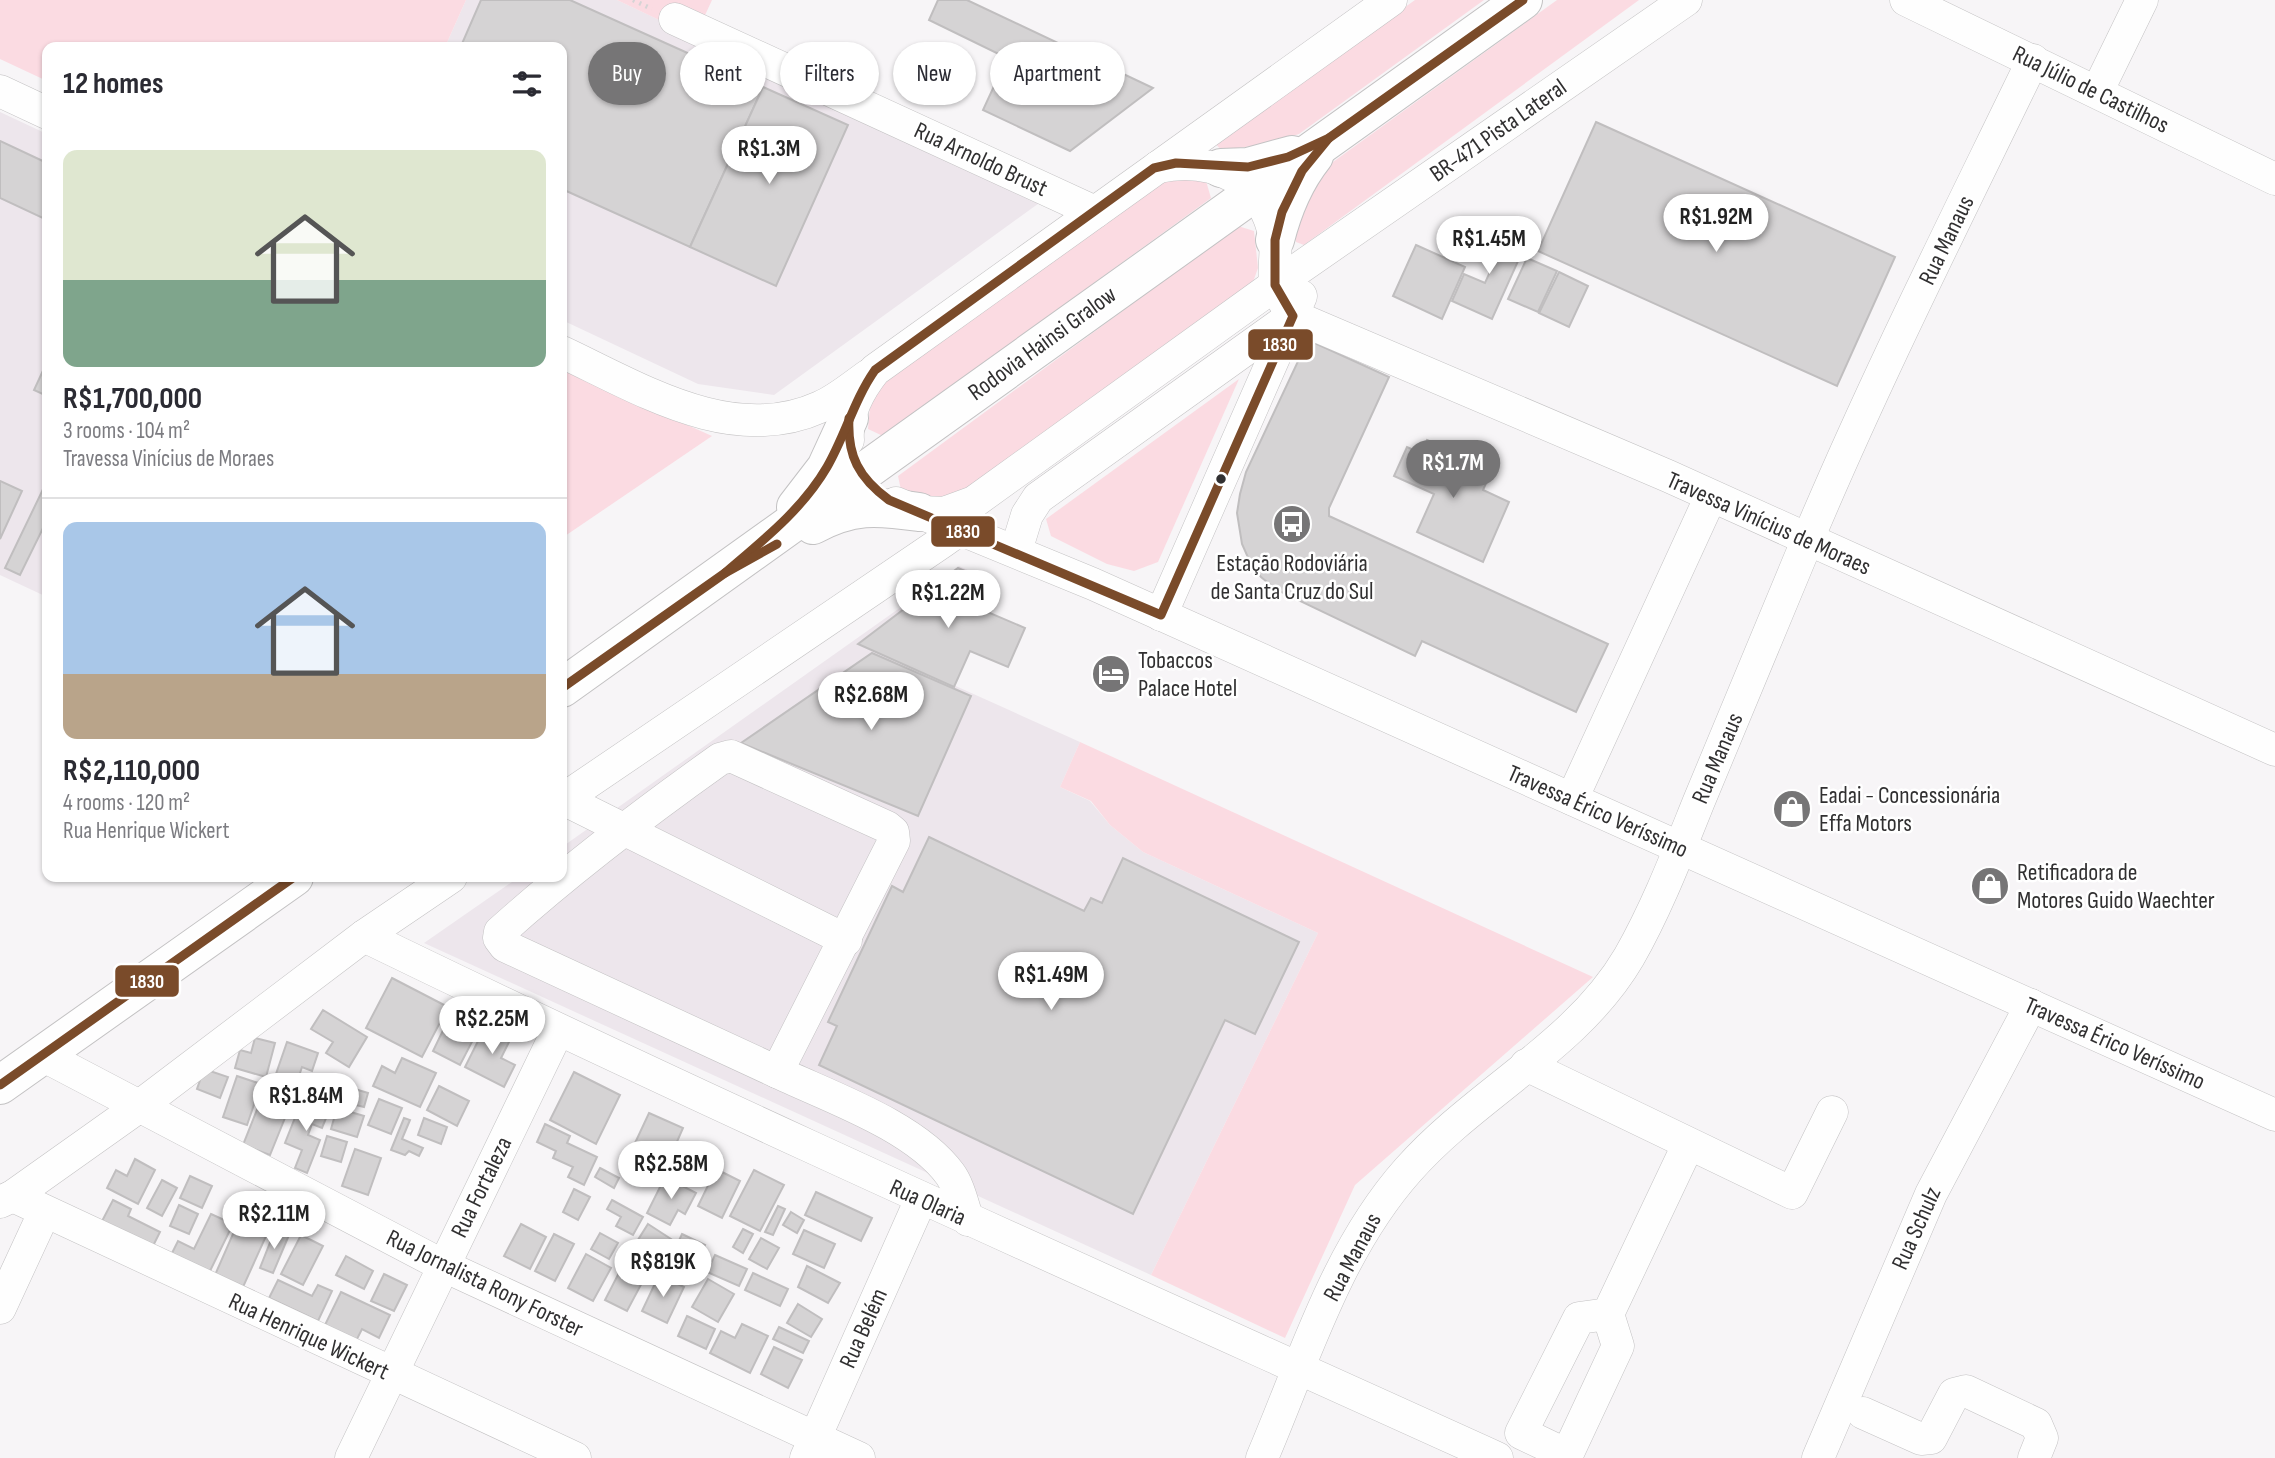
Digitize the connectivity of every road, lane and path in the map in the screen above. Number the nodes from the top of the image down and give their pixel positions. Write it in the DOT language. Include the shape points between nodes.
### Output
graph roads {
  1 [pos="1391,0"];
  2 [pos="1522,0"];
  3 [pos="1686,0"];
  4 [pos="1906,0"];
  5 [pos="2142,0"];
  6 [pos="675,19"];
  7 [pos="2033,60"];
  8 [pos="0,91"];
  9 [pos="2097,92"];
  10 [pos="42,111"];
  11 [pos="1329,138"];
  12 [pos="1154,168"];
  13 [pos="1221,168"];
  14 [pos="2275,179"];
  15 [pos="1252,193"];
  16 [pos="1095,212"];
  17 [pos="1275,240"];
  18 [pos="1318,255"];
  19 [pos="1275,285"];
  20 [pos="1293,316"];
  21 [pos="567,354"];
  22 [pos="875,370"];
  23 [pos="849,418"];
  24 [pos="860,475"];
  25 [pos="1711,496"];
  26 [pos="974,502"];
  27 [pos="919,512"];
  28 [pos="959,530"];
  29 [pos="1807,541"];
  30 [pos="1016,551"];
  31 [pos="725,573"];
  32 [pos="1161,615"];
  33 [pos="567,684"];
  34 [pos="2275,750"];
  35 [pos="567,796"];
  36 [pos="1572,799"];
  37 [pos="567,801"];
  38 [pos="624,831"];
  39 [pos="1680,847"];
  40 [pos="567,876"];
  41 [pos="287,882"];
  42 [pos="444,882"];
  43 [pos="560,882"];
  44 [pos="364,936"];
  45 [pos="846,940"];
  46 [pos="2031,1005"];
  47 [pos="558,1030"];
  48 [pos="42,1055"];
  49 [pos="1526,1065"];
  50 [pos="777,1072"];
  51 [pos="0,1085"];
  52 [pos="137,1108"];
  53 [pos="1832,1112"];
  54 [pos="2275,1115"];
  55 [pos="1688,1145"];
  56 [pos="6,1199"];
  57 [pos="921,1199"];
  58 [pos="44,1213"];
  59 [pos="968,1220"];
  60 [pos="442,1265"];
  61 [pos="0,1308"];
  62 [pos="1608,1314"];
  63 [pos="1297,1367"];
  64 [pos="390,1374"];
  65 [pos="1863,1413"];
  66 [pos="810,1448"];
  67 [pos="351,1458"];
  68 [pos="575,1458"];
  69 [pos="859,1458"];
  70 [pos="1262,1458"];
  71 [pos="1497,1458"];
  72 [pos="1818,1458"];
  73 [pos="2034,1458"];
  1 -- 12 [label="street"];
  2 -- 11 [label="main road, Rodovia Hainsi Gralow"];
  3 -- 18 [label="street, BR-471 Pista Lateral"];
  4 -- 7 [label="street, Rua Júlio de Castilhos"];
  5 -- 9 [label="street"];
  6 -- 16 [label="street, Rua Arnoldo Brust"];
  7 -- 9 [label="street, Rua Júlio de Castilhos"];
  7 -- 29 [label="street, Rua Manaus" via="1912,309"];
  8 -- 10 [label="street"];
  9 -- 14 [label="street, Rua Júlio de Castilhos"];
  11 -- 13 [label="main road" via="1288,157"];
  11 -- 15 [label="main road, Rodovia Hainsi Gralow"];
  11 -- 17 [label="main road" via="1302,171 1282,212"];
  12 -- 13 [label="street" via="1176,163"];
  12 -- 16 [label="street"];
  13 -- 15 [label="street"];
  15 -- 17 [label="street" via="1267,215"];
  15 -- 24 [label="main road, Rodovia Hainsi Gralow"];
  16 -- 22 [label="street"];
  17 -- 19 [label="street"];
  18 -- 19 [label="street, BR-471 Pista Lateral"];
  18 -- 20 [label="street"];
  19 -- 20 [label="street"];
  19 -- 26 [label="street, BR-471 Pista Lateral"];
  20 -- 25 [label="street, Travessa Vinícius de Moraes"];
  20 -- 30 [label="street" via="1038,498 1027,514"];
  20 -- 32 [label="street"];
  21 -- 22 [label="street" via="683,407 747,419 775,418 820,407"];
  22 -- 23 [label="street"];
  23 -- 24 [label="street" via="848,454"];
  23 -- 31 [label="main road" via="826,468 807,494"];
  24 -- 27 [label="street, Travessa Érico Veríssimo" via="889,500"];
  24 -- 31 [label="main road, Rodovia Hainsi Gralow"];
  25 -- 29 [label="street, Travessa Vinícius de Moraes"];
  25 -- 36 [label="street"];
  26 -- 27 [label="street" via="944,513"];
  26 -- 28 [label="street"];
  27 -- 28 [label="street, Travessa Érico Veríssimo"];
  27 -- 31 [label="main road" via="859,507 838,512"];
  28 -- 30 [label="street, Travessa Érico Veríssimo"];
  28 -- 35 [label="street"];
  29 -- 34 [label="street, Travessa Vinícius de Moraes"];
  29 -- 39 [label="street, Rua Manaus"];
  30 -- 32 [label="street, Travessa Érico Veríssimo"];
  31 -- 33 [label="main road, Rodovia Hainsi Gralow"];
  32 -- 36 [label="street, Travessa Érico Veríssimo"];
  36 -- 39 [label="street, Travessa Érico Veríssimo"];
  37 -- 38 [label="street"];
  38 -- 40 [label="street"];
  38 -- 45 [label="street"];
  38 -- 45 [label="street" via="720,759 731,756 887,827 894,841"];
  39 -- 46 [label="street, Travessa Érico Veríssimo"];
  39 -- 49 [label="street, Rua Manaus" via="1631,954 1603,997"];
  41 -- 48 [label="main road"];
  42 -- 44 [label="street"];
  43 -- 50 [label="street" via="500,932 505,946"];
  44 -- 47 [label="street, Rua Olaria"];
  44 -- 52 [label="street"];
  45 -- 50 [label="street"];
  46 -- 54 [label="street, Travessa Érico Veríssimo"];
  46 -- 72 [label="street, Rua Schulz" via="1930,1194"];
  47 -- 57 [label="street, Rua Olaria"];
  47 -- 60 [label="street, Rua Fortaleza"];
  48 -- 51 [label="main road"];
  48 -- 52 [label="street, Rua Jornalista Rony Forster"];
  49 -- 55 [label="street"];
  49 -- 63 [label="street, Rua Manaus" via="1463,1116 1410,1168 1371,1216"];
  50 -- 59 [label="street" via="892,1127 927,1150 951,1175"];
  52 -- 56 [label="street"];
  52 -- 60 [label="street, Rua Jornalista Rony Forster"];
  53 -- 55 [label="street" via="1792,1194"];
  55 -- 62 [label="street"];
  56 -- 58 [label="street, Rua Henrique Wickert"];
  57 -- 59 [label="street, Rua Olaria"];
  57 -- 66 [label="street, Rua Belém"];
  58 -- 61 [label="street"];
  58 -- 64 [label="street, Rua Henrique Wickert"];
  59 -- 63 [label="street, Rua Olaria"];
  60 -- 64 [label="street, Rua Fortaleza"];
  60 -- 66 [label="street, Rua Jornalista Rony Forster"];
  63 -- 70 [label="street, Rua Manaus"];
  63 -- 71 [label="street, Rua Olaria"];
  64 -- 67 [label="street, Rua Fortaleza"];
  64 -- 68 [label="street, Rua Henrique Wickert"];
  65 -- 73 [label="street" via="1921,1439 1931,1438 1954,1394 1966,1391 2036,1424 2042,1438"];
  66 -- 69 [label="street, Rua Jornalista Rony Forster"];
}
